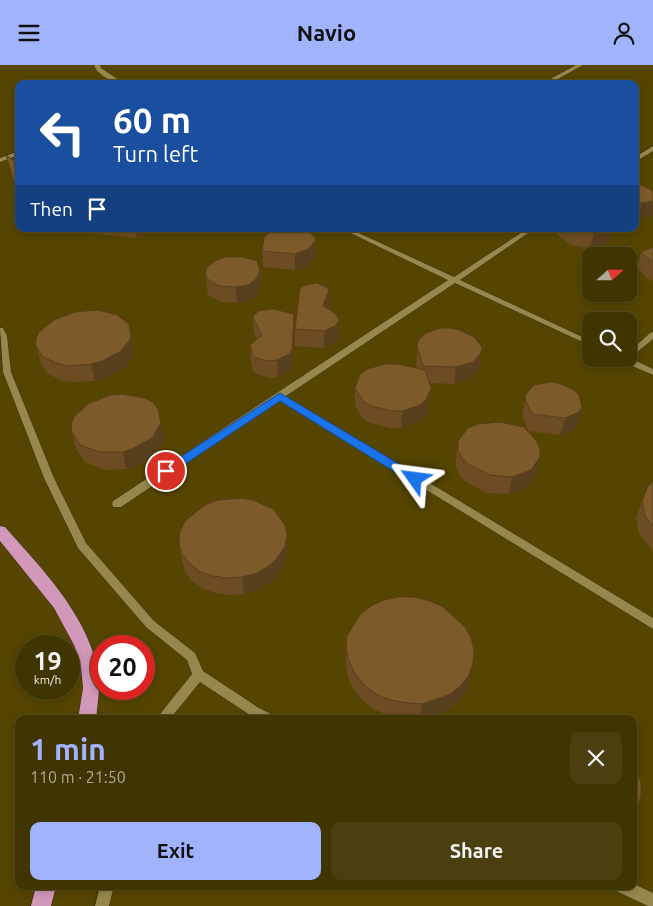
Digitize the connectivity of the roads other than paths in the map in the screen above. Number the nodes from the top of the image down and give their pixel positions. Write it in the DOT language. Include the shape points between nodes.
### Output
graph roads {
  1 [pos="97,65"];
  2 [pos="580,65"];
  3 [pos="116,80"];
  4 [pos="552,80"];
  5 [pos="653,149"];
  6 [pos="15,154"];
  7 [pos="639,158"];
  8 [pos="0,160"];
  9 [pos="351,232"];
  10 [pos="526,232"];
  11 [pos="454,280"];
  12 [pos="0,330"];
  13 [pos="653,335"];
  14 [pos="582,339"];
  15 [pos="637,349"];
  16 [pos="637,365"];
  17 [pos="653,372"];
  18 [pos="280,396"];
  19 [pos="117,504"];
  20 [pos="0,531"];
  21 [pos="653,624"];
  22 [pos="199,675"];
  23 [pos="87,715"];
  24 [pos="165,715"];
  25 [pos="261,715"];
  26 [pos="45,890"];
  27 [pos="106,890"];
  28 [pos="630,890"];
  29 [pos="653,901"];
  30 [pos="41,906"];
  31 [pos="102,906"];
  1 -- 3 [label="lane"];
  2 -- 4 [label="lane"];
  5 -- 7 [label="lane"];
  6 -- 8 [label="lane"];
  9 -- 11 [label="lane"];
  10 -- 11 [label="lane"];
  11 -- 14 [label="lane"];
  11 -- 18 [label="lane"];
  12 -- 22 [label="lane" via="7,372 49,478 82,545 150,624 191,657"];
  13 -- 15 [label="lane"];
  16 -- 17 [label="lane"];
  18 -- 19 [label="lane"];
  18 -- 21 [label="lane"];
  20 -- 23 [label="highway" via="42,579 76,631 86,658 91,687"];
  22 -- 24 [label="lane"];
  22 -- 25 [label="lane"];
  26 -- 30 [label="highway"];
  27 -- 31 [label="lane"];
  28 -- 29 [label="lane"];
}
